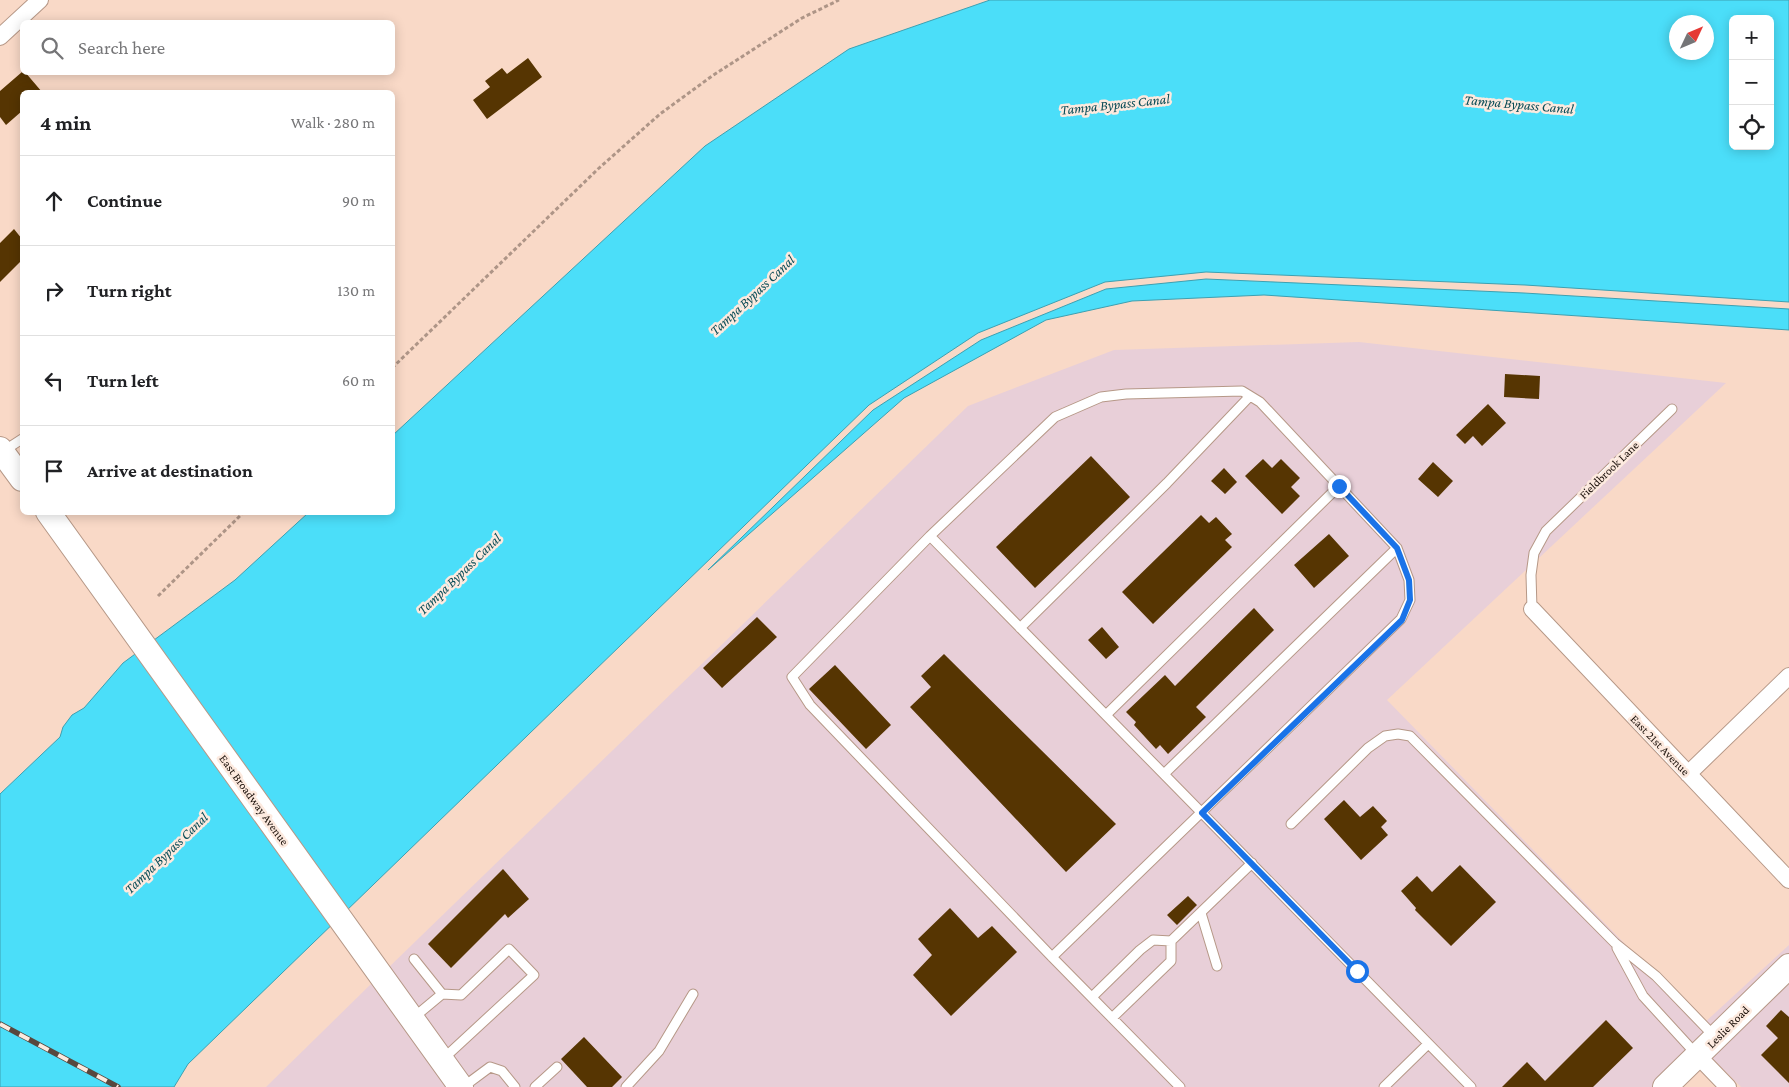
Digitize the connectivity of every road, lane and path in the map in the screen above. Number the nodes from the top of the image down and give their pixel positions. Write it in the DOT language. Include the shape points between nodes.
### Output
graph roads {
  1 [pos="40,0"];
  2 [pos="839,0"];
  3 [pos="0,37"];
  4 [pos="395,365"];
  5 [pos="1250,396"];
  6 [pos="1672,409"];
  7 [pos="20,441"];
  8 [pos="1,451"];
  9 [pos="20,476"];
  10 [pos="1339,486"];
  11 [pos="50,515"];
  12 [pos="241,515"];
  13 [pos="930,536"];
  14 [pos="1397,548"];
  15 [pos="158,596"];
  16 [pos="1532,610"];
  17 [pos="1020,628"];
  18 [pos="1789,676"];
  19 [pos="1106,715"];
  20 [pos="1164,774"];
  21 [pos="1688,774"];
  22 [pos="1202,813"];
  23 [pos="1291,824"];
  24 [pos="1252,864"];
  25 [pos="1789,880"];
  26 [pos="1201,913"];
  27 [pos="1172,942"];
  28 [pos="1615,943"];
  29 [pos="1052,957"];
  30 [pos="414,959"];
  31 [pos="1218,966"];
  32 [pos="1789,966"];
  33 [pos="442,994"];
  34 [pos="692,994"];
  35 [pos="1092,997"];
  36 [pos="1112,1018"];
  37 [pos="412,1019"];
  38 [pos="1716,1038"];
  39 [pos="1428,1044"];
  40 [pos="1698,1056"];
  41 [pos="442,1060"];
  42 [pos="557,1067"];
  43 [pos="462,1087"];
  44 [pos="515,1087"];
  45 [pos="536,1087"];
  46 [pos="626,1087"];
  47 [pos="1180,1087"];
  48 [pos="1384,1087"];
  49 [pos="1471,1087"];
  50 [pos="1666,1087"];
  51 [pos="1728,1087"];
  1 -- 3 [label="street"];
  2 -- 4 [label="path" via="802,18 660,114 598,168"];
  5 -- 10 [label="lane" via="1260,402"];
  5 -- 13 [label="lane" via="1242,391 1126,394 1101,397 1055,417"];
  5 -- 17 [label="lane"];
  6 -- 16 [label="lane, Fieldbrook Lane" via="1546,531 1534,553"];
  7 -- 8 [label="lane"];
  8 -- 9 [label="main road"];
  10 -- 14 [label="lane"];
  10 -- 19 [label="lane"];
  11 -- 37 [label="main road, East Broadway Avenue"];
  12 -- 15 [label="path"];
  13 -- 17 [label="lane"];
  13 -- 29 [label="lane" via="792,677 810,705"];
  14 -- 20 [label="lane"];
  14 -- 22 [label="lane" via="1409,580 1410,600 1402,620"];
  16 -- 21 [label="street, East 21st Avenue"];
  17 -- 19 [label="lane"];
  18 -- 21 [label="street"];
  19 -- 20 [label="lane"];
  20 -- 22 [label="lane"];
  21 -- 25 [label="street, East 21st Avenue"];
  22 -- 24 [label="lane"];
  22 -- 29 [label="lane"];
  23 -- 28 [label="lane" via="1368,748 1385,736 1410,736"];
  24 -- 26 [label="lane"];
  24 -- 39 [label="lane"];
  26 -- 27 [label="lane"];
  26 -- 31 [label="lane"];
  27 -- 35 [label="lane" via="1153,940"];
  27 -- 36 [label="lane" via="1171,961"];
  28 -- 38 [label="lane" via="1656,976"];
  28 -- 40 [label="lane" via="1643,996"];
  29 -- 35 [label="lane"];
  30 -- 33 [label="lane"];
  32 -- 38 [label="main road, Leslie Road"];
  33 -- 37 [label="lane"];
  33 -- 41 [label="lane" via="461,995 509,948 534,975"];
  34 -- 46 [label="lane" via="659,1051"];
  35 -- 36 [label="lane"];
  36 -- 47 [label="lane"];
  37 -- 41 [label="main road, East Broadway Avenue"];
  38 -- 40 [label="main road, Leslie Road"];
  39 -- 48 [label="lane"];
  39 -- 49 [label="lane"];
  40 -- 50 [label="main road, Leslie Road"];
  40 -- 51 [label="street"];
  41 -- 43 [label="main road, East Broadway Avenue"];
  42 -- 45 [label="lane"];
  43 -- 44 [label="lane" via="490,1067 502,1071"];
}
